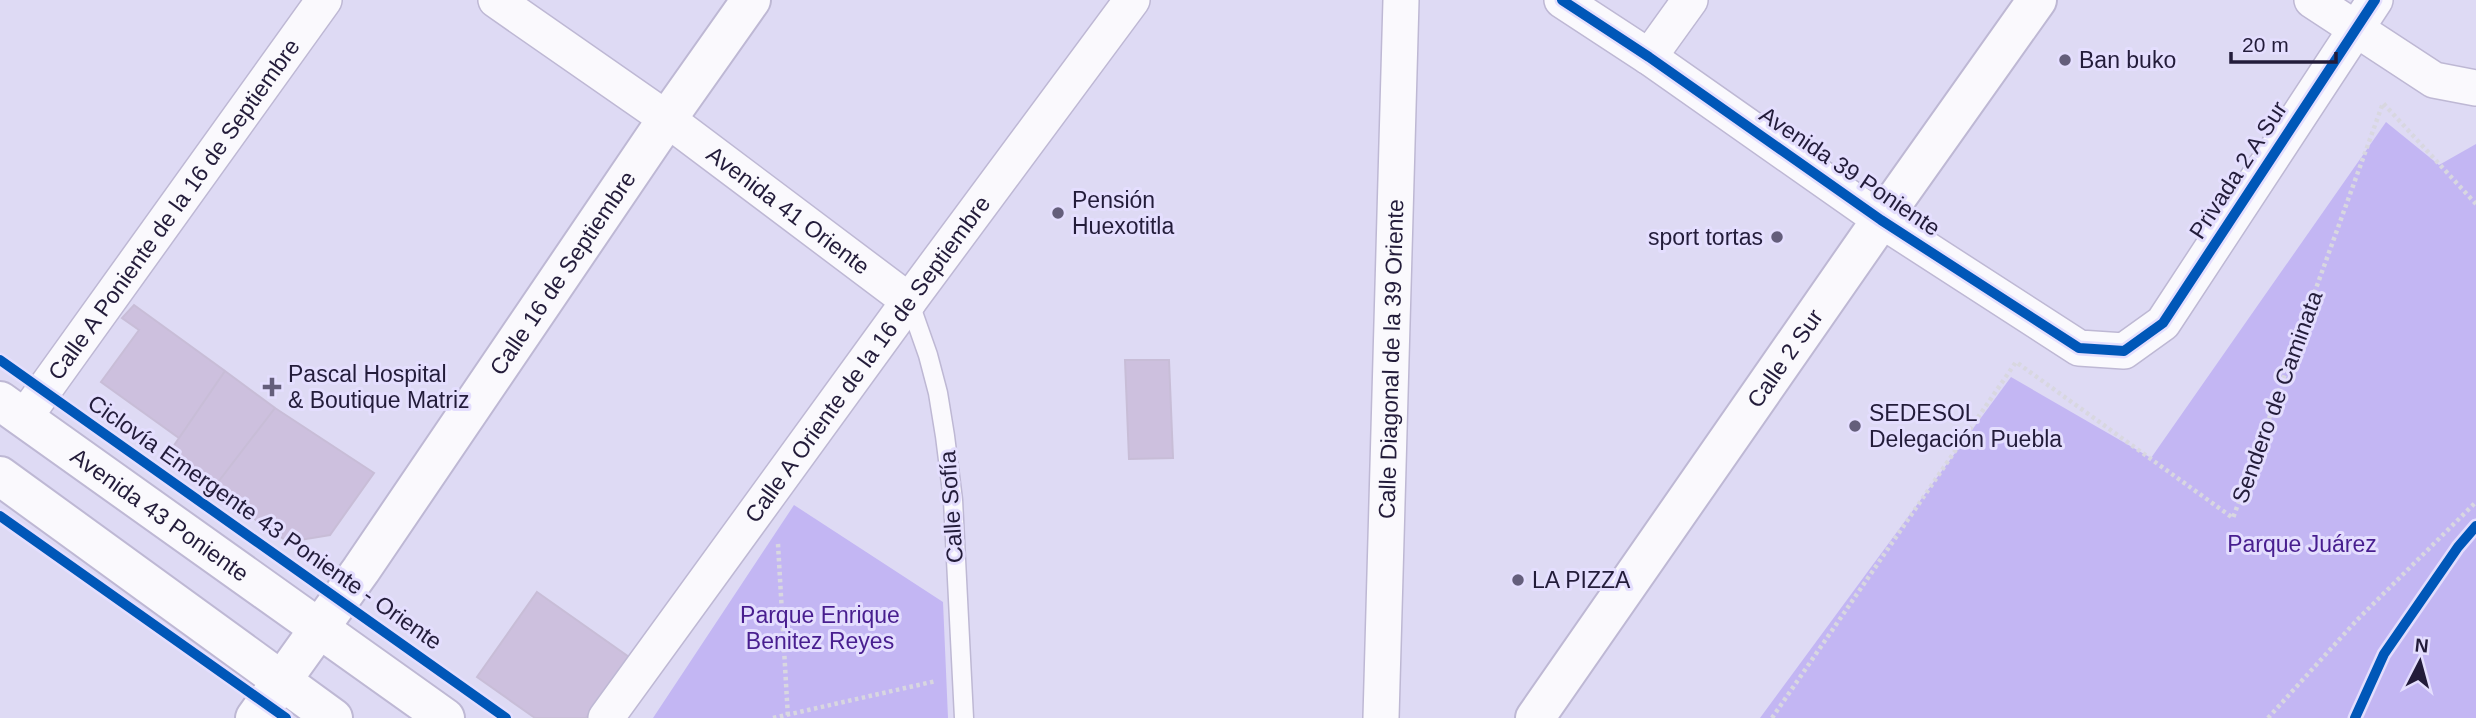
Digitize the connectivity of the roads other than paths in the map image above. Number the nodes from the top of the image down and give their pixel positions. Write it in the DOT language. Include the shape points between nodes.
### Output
graph roads {
  1 [pos="324,0"];
  2 [pos="496,0"];
  3 [pos="751,0"];
  4 [pos="1132,0"];
  5 [pos="1401,0"];
  6 [pos="1562,0"];
  7 [pos="1690,0"];
  8 [pos="2037,0"];
  9 [pos="2312,0"];
  10 [pos="2365,14"];
  11 [pos="1649,57"];
  12 [pos="2476,88"];
  13 [pos="667,120"];
  14 [pos="1881,220"];
  15 [pos="909,301"];
  16 [pos="2124,351"];
  17 [pos="12,410"];
  18 [pos="0,476"];
  19 [pos="320,628"];
  20 [pos="282,680"];
  21 [pos="255,718"];
  22 [pos="333,718"];
  23 [pos="445,718"];
  24 [pos="606,718"];
  25 [pos="964,718"];
  26 [pos="1381,718"];
  27 [pos="1535,718"];
  1 -- 17 [label="street, Calle A Poniente de la 16 de Septiembre"];
  2 -- 13 [label="street, Avenida 41 Oriente"];
  3 -- 13 [label="street, Calle 16 de Septiembre"];
  4 -- 15 [label="street, Calle A Oriente de la 16 de Septiembre"];
  5 -- 26 [label="street, Calle Diagonal de la 39 Oriente"];
  6 -- 11 [label="street, Avenida 39 Poniente"];
  7 -- 11 [label="street"];
  8 -- 14 [label="street, Calle 2 Sur"];
  9 -- 10 [label="street"];
  10 -- 12 [label="street" via="2434,80"];
  10 -- 16 [label="street, Privada 2 A Sur" via="2164,323"];
  11 -- 14 [label="street, Avenida 39 Poniente"];
  13 -- 15 [label="street, Avenida 41 Oriente"];
  13 -- 19 [label="street, Calle 16 de Septiembre"];
  14 -- 16 [label="street, Avenida 39 Poniente" via="2079,348"];
  14 -- 27 [label="street, Calle 2 Sur"];
  15 -- 24 [label="street, Calle A Oriente de la 16 de Septiembre"];
  15 -- 25 [label="lane, Calle Sofía" via="928,355 945,436 953,500"];
  17 -- 19 [label="street, Avenida 43 Poniente"];
  18 -- 20 [label="street"];
  19 -- 20 [label="street, Calle 16 de Septiembre"];
  19 -- 23 [label="street, Avenida 43 Poniente"];
  20 -- 21 [label="street, Calle 16 de Septiembre"];
  20 -- 22 [label="street"];
}
